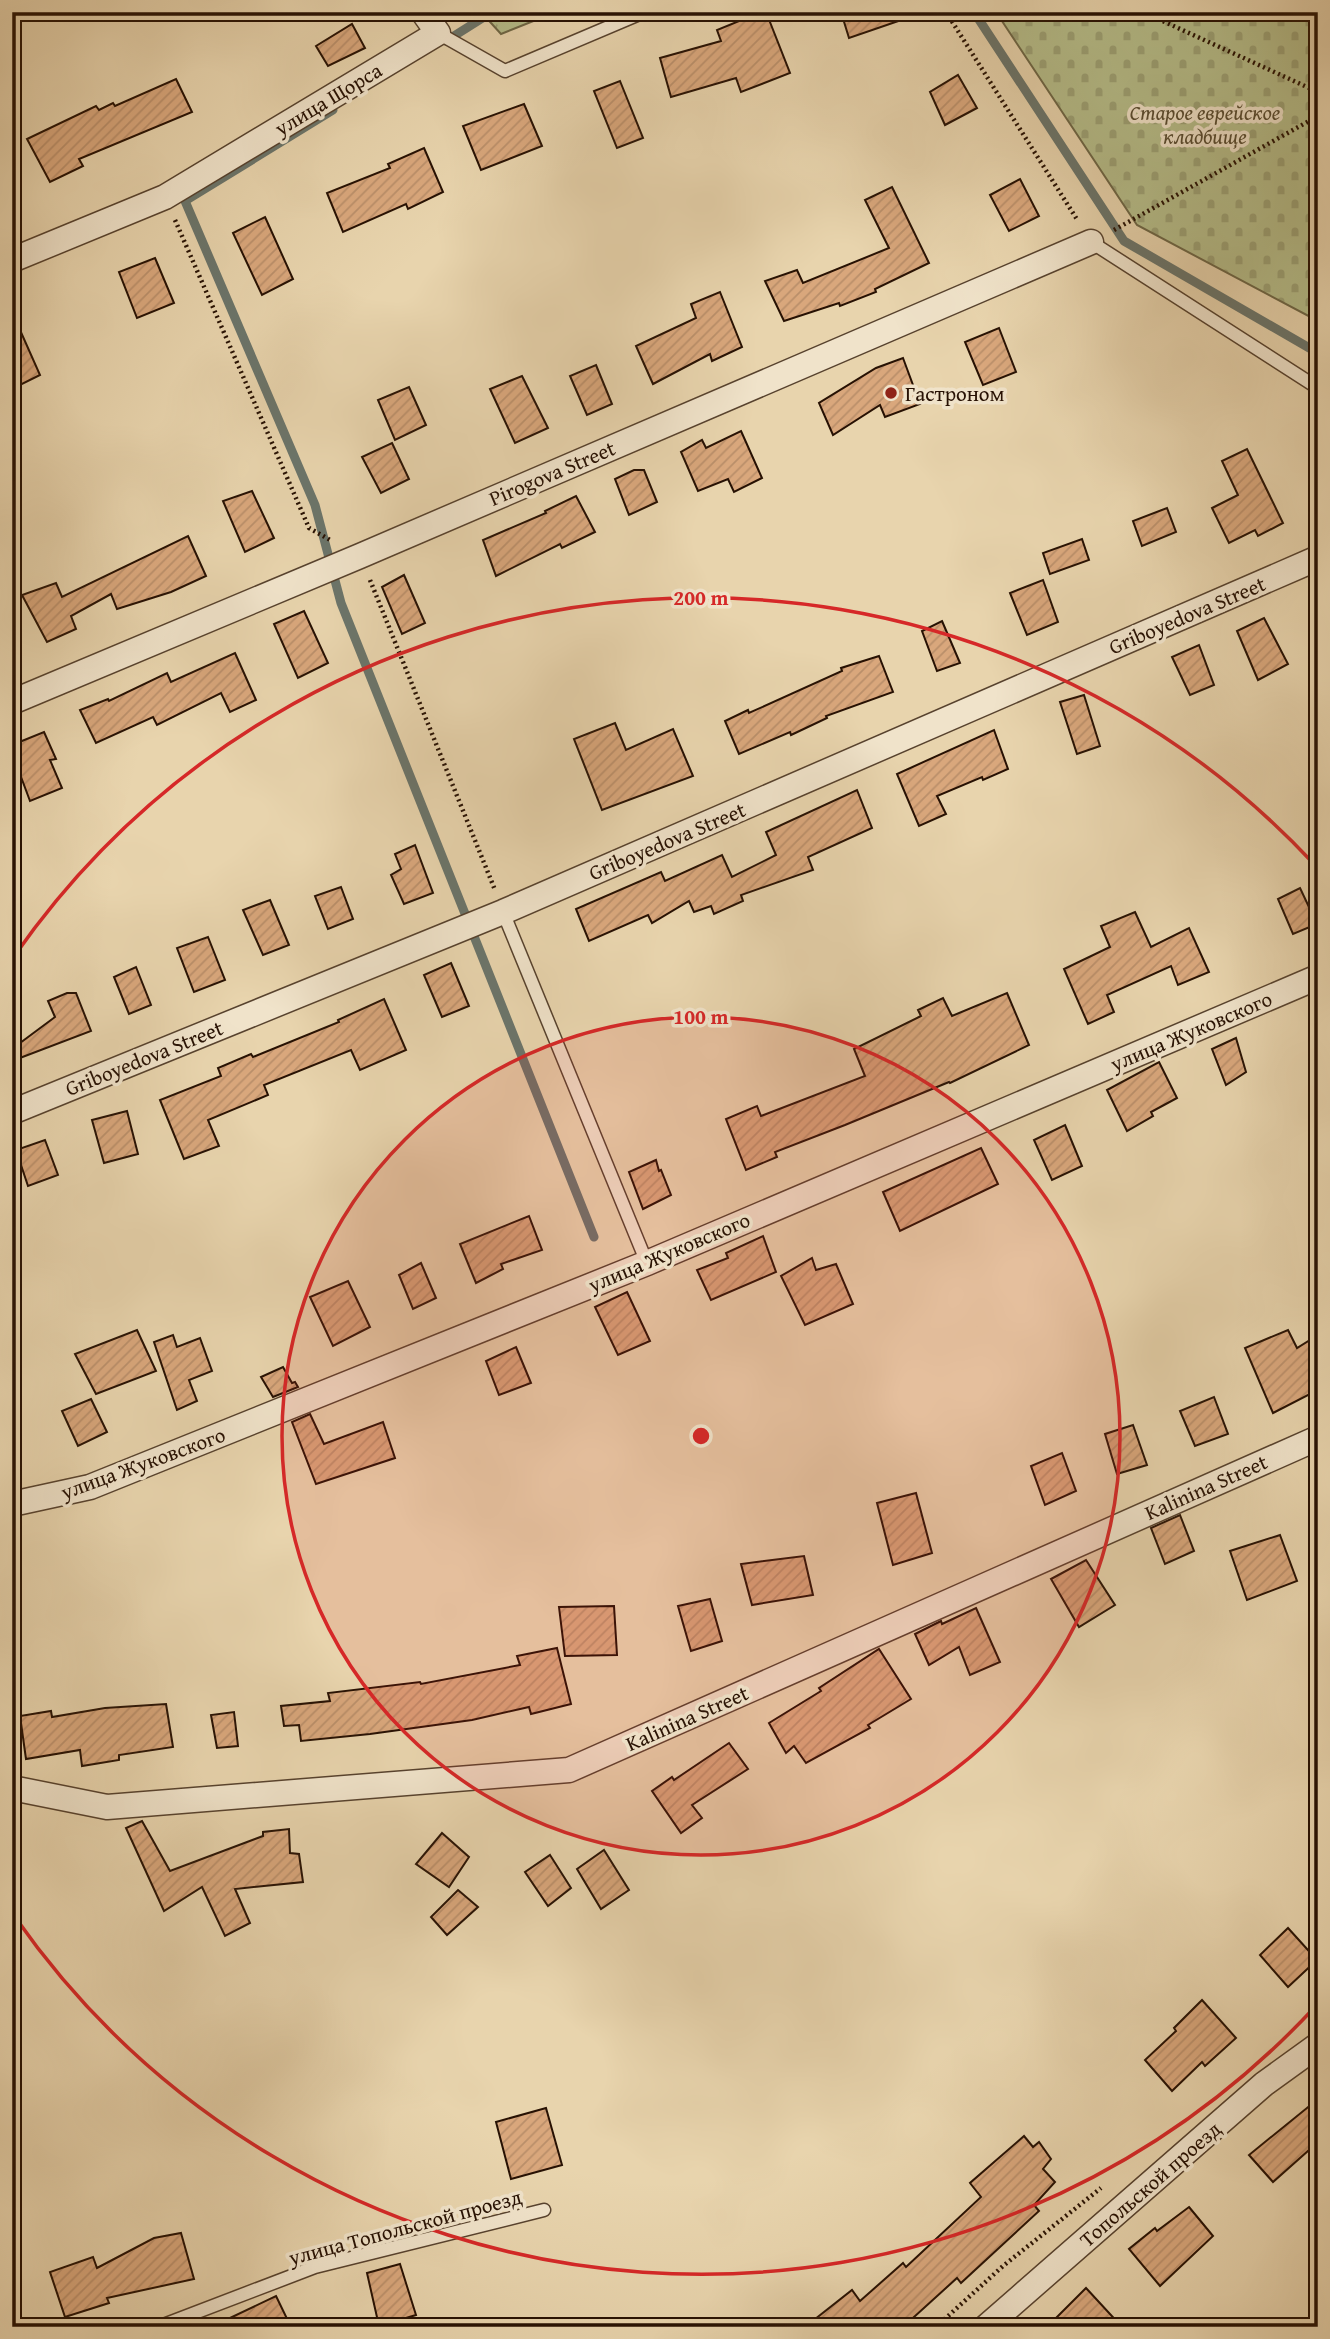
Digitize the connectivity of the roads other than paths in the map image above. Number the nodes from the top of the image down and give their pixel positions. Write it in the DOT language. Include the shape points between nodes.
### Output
graph roads {
  1 [pos="423,12"];
  2 [pos="644,12"];
  3 [pos="438,33"];
  4 [pos="1091,242"];
  5 [pos="12,260"];
  6 [pos="1318,388"];
  7 [pos="1318,558"];
  8 [pos="12,702"];
  9 [pos="503,912"];
  10 [pos="1318,977"];
  11 [pos="12,1112"];
  12 [pos="647,1263"];
  13 [pos="1318,1438"];
  14 [pos="12,1504"];
  15 [pos="12,1788"];
  16 [pos="1318,2045"];
  17 [pos="544,2210"];
  18 [pos="158,2327"];
  19 [pos="986,2327"];
  1 -- 3 [label="street"];
  2 -- 3 [label="lane" via="505,71"];
  3 -- 5 [label="street, улица Щорса" via="165,197"];
  4 -- 6 [label="lane"];
  4 -- 8 [label="street, Pirogova Street"];
  7 -- 9 [label="street, Griboyedova Street"];
  9 -- 11 [label="street, Griboyedova Street"];
  9 -- 12 [label="lane"];
  10 -- 12 [label="street, улица Жуковского"];
  12 -- 14 [label="street, улица Жуковского" via="90,1487"];
  13 -- 15 [label="street, Kalinina Street" via="569,1770 107,1807"];
  16 -- 19 [label="street, Топольской проезд" via="1264,2084"];
  17 -- 18 [label="lane, улица Топольской проезд" via="315,2267"];
}
